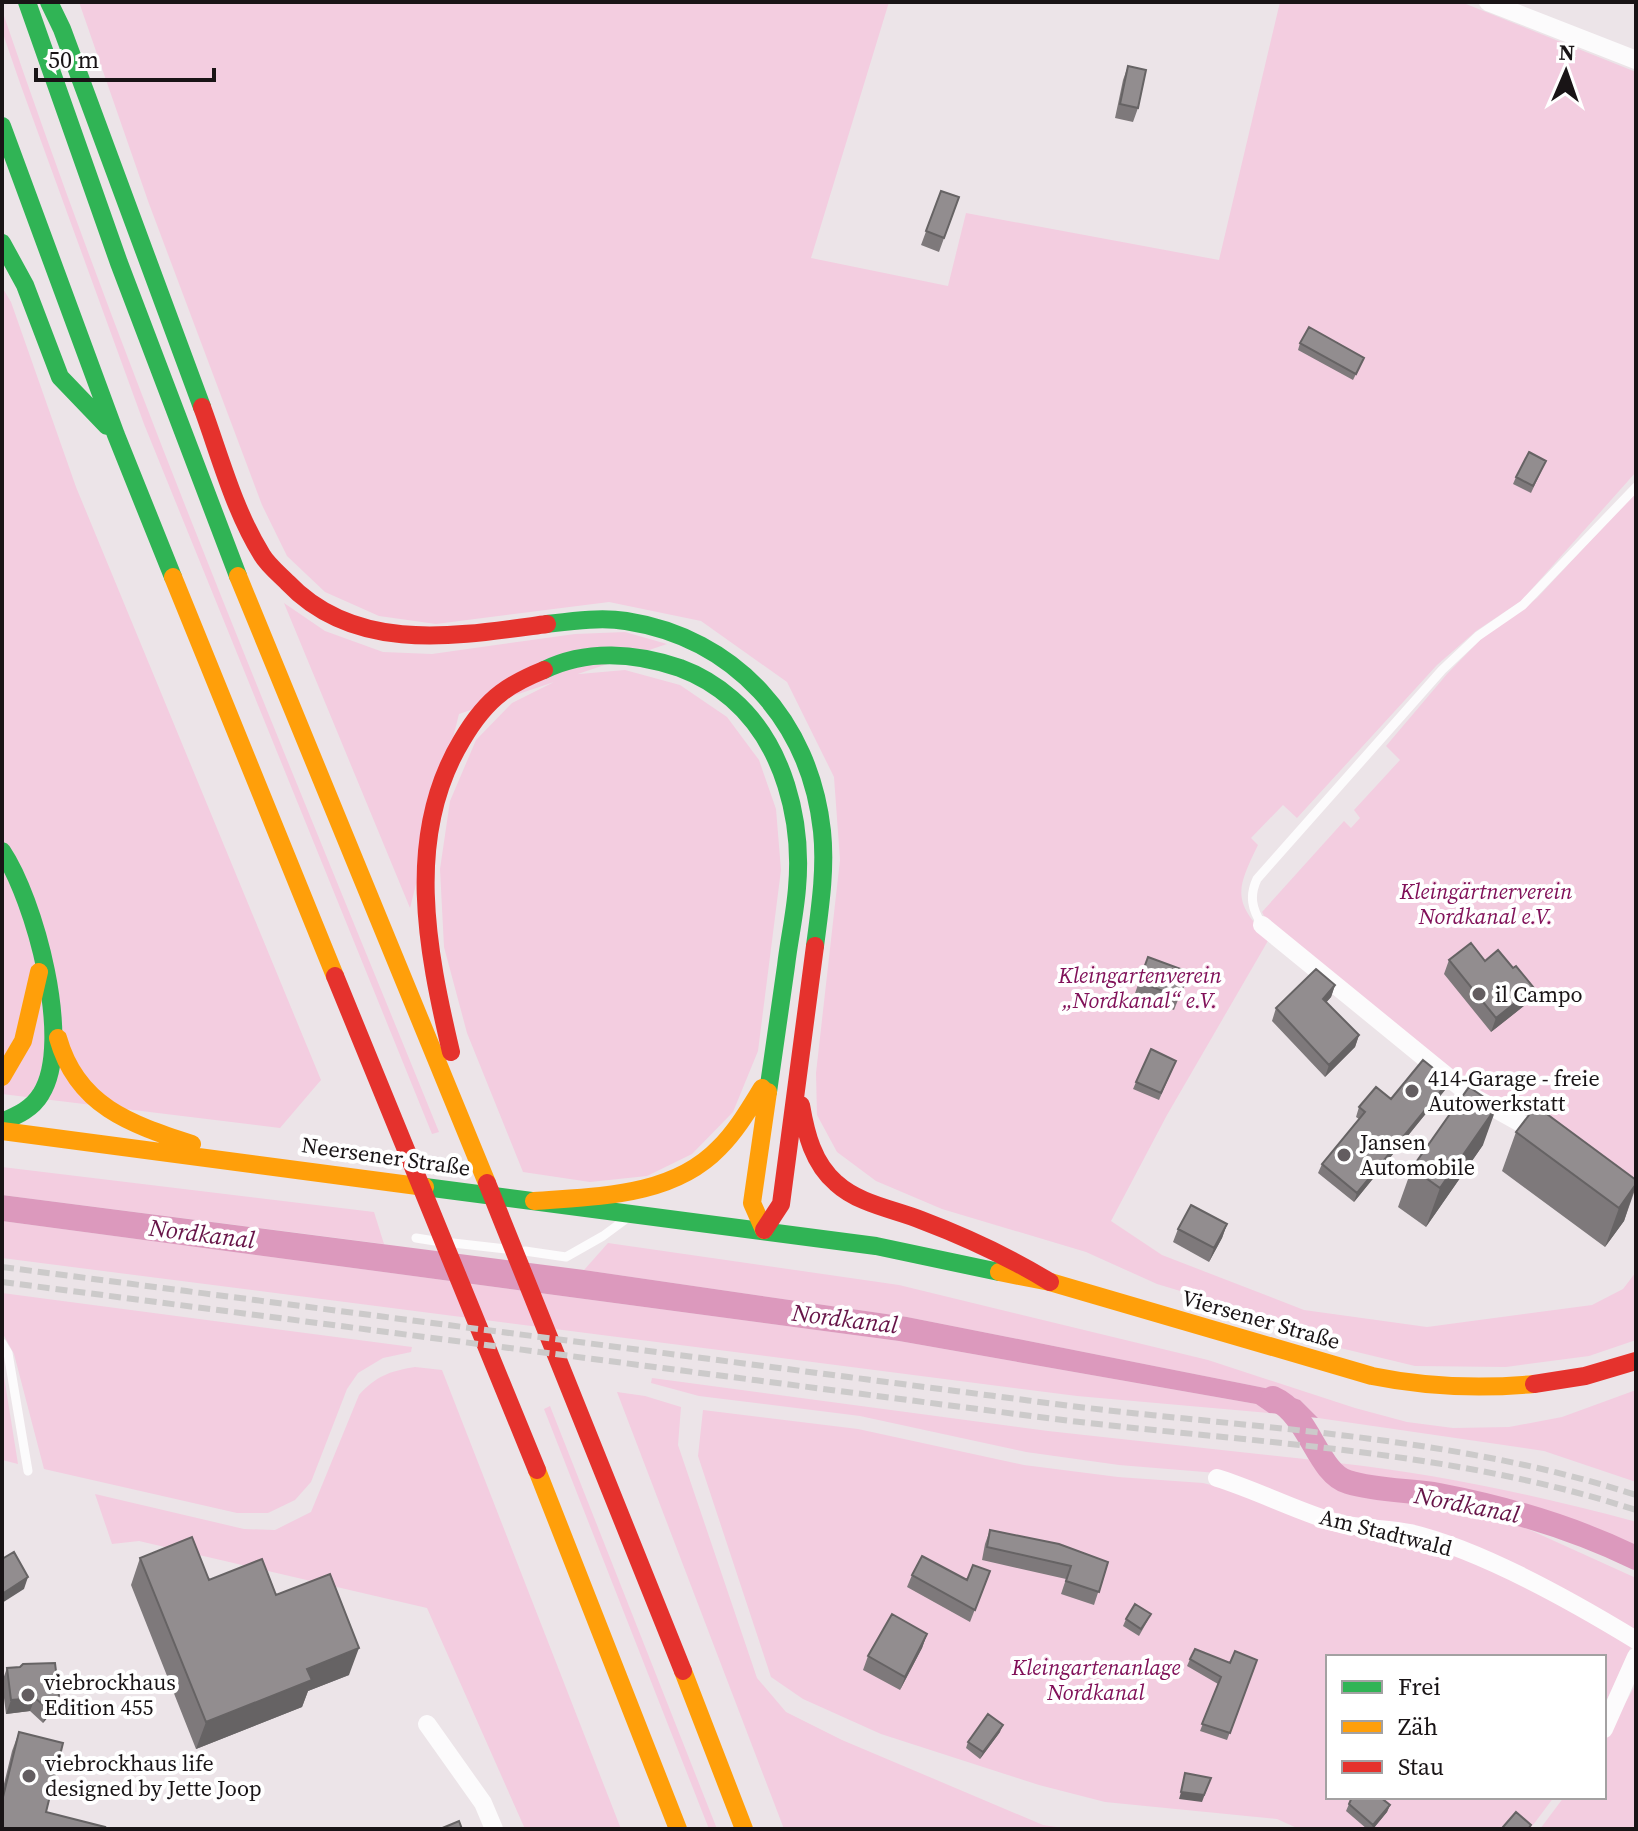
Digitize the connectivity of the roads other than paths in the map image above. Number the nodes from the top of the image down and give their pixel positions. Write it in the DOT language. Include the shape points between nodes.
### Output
graph roads {
  1 [pos="27,2"];
  2 [pos="49,2"];
  3 [pos="1488,2"];
  4 [pos="1636,60"];
  5 [pos="2,126"];
  6 [pos="2,243"];
  7 [pos="116,435"];
  8 [pos="1636,487"];
  9 [pos="2,851"];
  10 [pos="1262,925"];
  11 [pos="41,961"];
  12 [pos="55,1026"];
  13 [pos="771,1070"];
  14 [pos="4,1072"];
  15 [pos="797,1073"];
  16 [pos="2,1122"];
  17 [pos="2,1131"];
  18 [pos="1558,1145"];
  19 [pos="474,1150"];
  20 [pos="253,1162"];
  21 [pos="534,1201"];
  22 [pos="632,1214"];
  23 [pos="764,1230"];
  24 [pos="416,1238"];
  25 [pos="876,1246"];
  26 [pos="1050,1282"];
  27 [pos="2,1343"];
  28 [pos="1636,1361"];
  29 [pos="28,1471"];
  30 [pos="1217,1478"];
  31 [pos="1636,1640"];
  32 [pos="1636,1657"];
  33 [pos="427,1724"];
  34 [pos="1606,1724"];
  35 [pos="494,1829"];
  36 [pos="678,1829"];
  37 [pos="744,1829"];
  1 -- 19 [label="main road" via="180,431"];
  2 -- 15 [label="main road" via="240,511 263,557 301,597 347,624 397,636 451,637 574,621 623,620 669,630 716,652 753,682 788,724 810,775 822,830 823,887"];
  3 -- 4 [label="street"];
  5 -- 7 [label="main road"];
  6 -- 7 [label="main road" via="25,285 60,377"];
  7 -- 36 [label="main road"];
  8 -- 10 [label="lane" via="1523,605 1442,670 1257,879 1252,901"];
  9 -- 11 [label="main road" via="33,918"];
  10 -- 18 [label="street" via="1470,1095"];
  11 -- 12 [label="main road"];
  11 -- 14 [label="main road" via="22,1043"];
  12 -- 16 [label="main road" via="51,1068 42,1093 26,1111"];
  12 -- 20 [label="main road" via="65,1061 84,1091 113,1111 177,1139"];
  13 -- 19 [label="main road" via="797,886 797,837 787,786 766,739 738,703 687,670 661,659 619,654 577,657 498,694 469,726 448,762 433,807 426,859 427,927 439,1005"];
  13 -- 21 [label="main road" via="727,1142 671,1181 629,1194"];
  13 -- 23 [label="main road" via="752,1203"];
  15 -- 23 [label="main road" via="781,1204"];
  15 -- 26 [label="main road" via="809,1142 836,1183 870,1203 1017,1262"];
  17 -- 20 [label="main road, Neersener Straße"];
  19 -- 37 [label="main road"];
  20 -- 21 [label="main road, Neersener Straße"];
  21 -- 22 [label="main road, Neersener Straße"];
  22 -- 23 [label="main road, Neersener Straße"];
  22 -- 24 [label="lane" via="566,1257"];
  23 -- 25 [label="main road, Neersener Straße"];
  25 -- 26 [label="main road, Viersener Straße"];
  26 -- 28 [label="main road, Viersener Straße" via="1417,1385 1540,1384"];
  27 -- 29 [label="lane"];
  30 -- 31 [label="street, Am Stadtwald" via="1333,1522 1411,1534 1465,1552"];
  32 -- 34 [label="street"];
  33 -- 35 [label="street" via="483,1803"];
}
